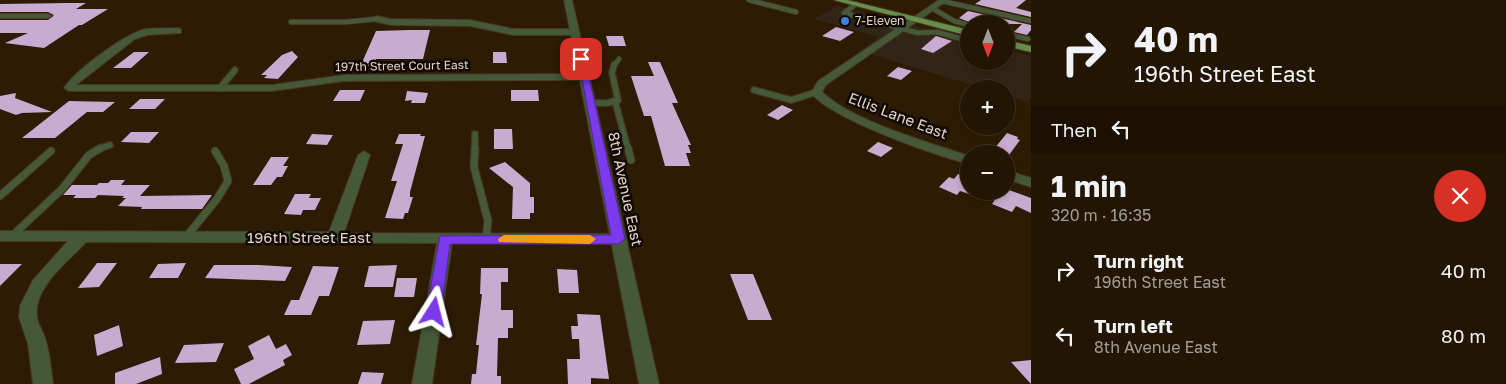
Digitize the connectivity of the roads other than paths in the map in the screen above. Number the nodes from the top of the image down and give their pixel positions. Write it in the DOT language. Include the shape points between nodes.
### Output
graph roads {
  1 [pos="568,0"];
  2 [pos="749,0"];
  3 [pos="838,0"];
  4 [pos="943,1"];
  5 [pos="856,4"];
  6 [pos="932,8"];
  7 [pos="796,12"];
  8 [pos="0,16"];
  9 [pos="48,16"];
  10 [pos="376,19"];
  11 [pos="915,20"];
  12 [pos="1031,21"];
  13 [pos="291,22"];
  14 [pos="960,23"];
  15 [pos="901,29"];
  16 [pos="178,31"];
  17 [pos="960,31"];
  18 [pos="575,32"];
  19 [pos="1015,36"];
  20 [pos="960,38"];
  21 [pos="1029,38"];
  22 [pos="1015,45"];
  23 [pos="1020,46"];
  24 [pos="1031,49"];
  25 [pos="619,59"];
  26 [pos="235,70"];
  27 [pos="585,77"];
  28 [pos="70,88"];
  29 [pos="220,88"];
  30 [pos="754,90"];
  31 [pos="818,94"];
  32 [pos="615,102"];
  33 [pos="590,103"];
  34 [pos="475,134"];
  35 [pos="110,145"];
  36 [pos="51,151"];
  37 [pos="215,151"];
  38 [pos="364,155"];
  39 [pos="960,157"];
  40 [pos="631,160"];
  41 [pos="1015,177"];
  42 [pos="1031,183"];
  43 [pos="0,196"];
  44 [pos="6,236"];
  45 [pos="82,236"];
  46 [pos="186,237"];
  47 [pos="335,238"];
  48 [pos="445,239"];
  49 [pos="486,239"];
  50 [pos="618,239"];
  51 [pos="42,384"];
  52 [pos="422,384"];
  53 [pos="649,384"];
  1 -- 18 [label="street, 8th Avenue East"];
  2 -- 7 [label="lane"];
  3 -- 5 [label="main road"];
  4 -- 6 [label="street"];
  4 -- 12 [label="lane"];
  5 -- 11 [label="main road"];
  5 -- 15 [label="lane" via="844,13"];
  6 -- 11 [label="street"];
  6 -- 14 [label="lane"];
  8 -- 9 [label="street"];
  10 -- 13 [label="lane"];
  10 -- 18 [label="street" via="391,22 470,22 505,32"];
  11 -- 15 [label="street"];
  11 -- 17 [label="main road"];
  15 -- 20 [label="lane" via="918,33 937,32"];
  15 -- 31 [label="street" via="822,83"];
  16 -- 28 [label="street" via="146,32 132,37 75,79"];
  18 -- 27 [label="street, 8th Avenue East"];
  19 -- 21 [label="lane"];
  21 -- 23 [label="lane"];
  22 -- 23 [label="main road"];
  23 -- 24 [label="main road"];
  25 -- 32 [label="lane" via="611,70 618,98"];
  26 -- 29 [label="lane"];
  27 -- 29 [label="street, 197th Street Court East" via="344,78 272,88"];
  27 -- 33 [label="street, 8th Avenue East"];
  28 -- 29 [label="street, 197th Street Court East"];
  30 -- 31 [label="lane" via="791,100"];
  31 -- 39 [label="street, Ellis Lane East" via="846,114"];
  32 -- 33 [label="lane"];
  32 -- 40 [label="lane"];
  33 -- 50 [label="street, 8th Avenue East"];
  34 -- 49 [label="lane" via="474,167 486,204"];
  35 -- 44 [label="lane" via="89,155 62,189"];
  36 -- 43 [label="lane"];
  37 -- 46 [label="lane" via="228,181 218,199"];
  38 -- 47 [label="street"];
  41 -- 42 [label="street"];
  44 -- 45 [label="street, 196th Street East"];
  45 -- 46 [label="street, 196th Street East"];
  45 -- 51 [label="street" via="40,282 27,305 42,366"];
  46 -- 47 [label="street, 196th Street East"];
  47 -- 48 [label="street, 196th Street East"];
  48 -- 49 [label="street, 196th Street East"];
  48 -- 52 [label="street"];
  49 -- 50 [label="street, 196th Street East"];
  50 -- 53 [label="street, 8th Avenue East"];
}
